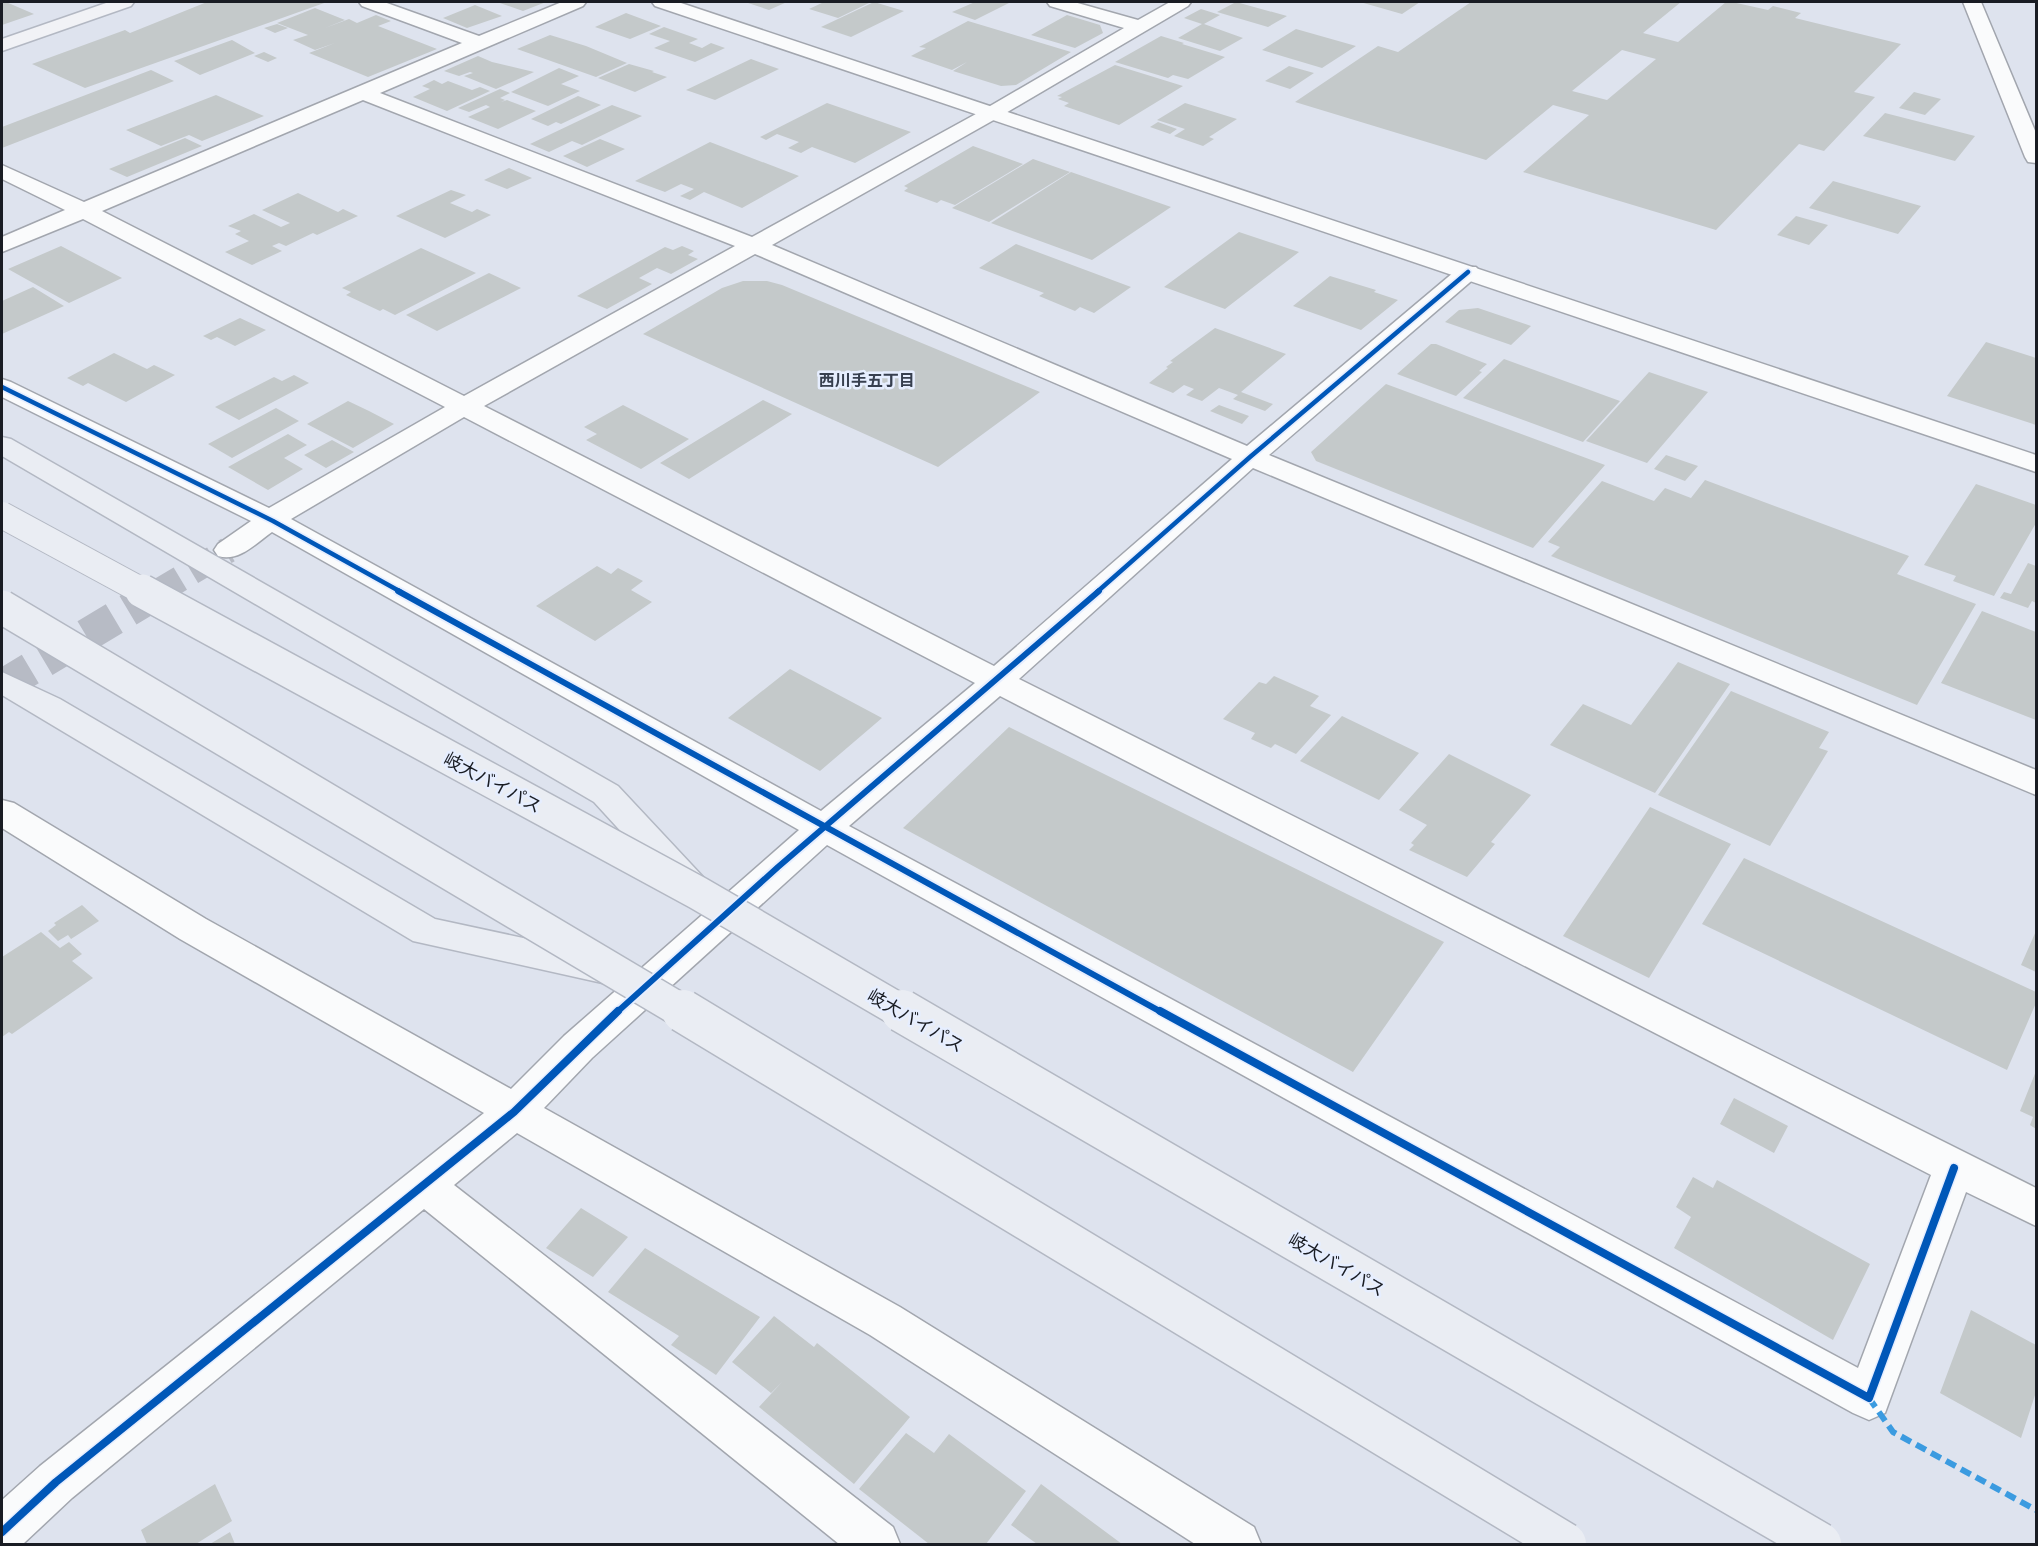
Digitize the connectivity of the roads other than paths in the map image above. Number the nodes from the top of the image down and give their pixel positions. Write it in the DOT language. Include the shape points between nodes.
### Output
graph roads {
  1 [pos="125,2"];
  2 [pos="368,2"];
  3 [pos="577,2"];
  4 [pos="661,2"];
  5 [pos="1056,2"];
  6 [pos="1182,2"];
  7 [pos="1972,2"];
  8 [pos="1139,26"];
  9 [pos="479,42"];
  10 [pos="2,45"];
  11 [pos="363,93"];
  12 [pos="992,113"];
  13 [pos="2037,157"];
  14 [pos="2,171"];
  15 [pos="84,210"];
  16 [pos="2,244"];
  17 [pos="755,246"];
  18 [pos="1468,272"];
  19 [pos="2,387"];
  20 [pos="465,406"];
  21 [pos="2,445"];
  22 [pos="1250,457"];
  23 [pos="2037,464"];
  24 [pos="2,515"];
  25 [pos="273,521"];
  26 [pos="228,550"];
  27 [pos="2,607"];
  28 [pos="997,681"];
  29 [pos="2,682"];
  30 [pos="2037,783"];
  31 [pos="2,812"];
  32 [pos="824,828"];
  33 [pos="698,893"];
  34 [pos="618,972"];
  35 [pos="514,1112"];
  36 [pos="1954,1168"];
  37 [pos="424,1185"];
  38 [pos="2037,1208"];
  39 [pos="2,1532"];
  40 [pos="876,1545"];
  41 [pos="1237,1545"];
  42 [pos="1565,1545"];
  43 [pos="1820,1545"];
  1 -- 10 [label="main road"];
  2 -- 9 [label="street"];
  3 -- 9 [label="street"];
  4 -- 12 [label="street"];
  5 -- 8 [label="street"];
  6 -- 8 [label="street"];
  7 -- 13 [label="street"];
  8 -- 12 [label="street"];
  9 -- 11 [label="street"];
  11 -- 15 [label="street"];
  11 -- 17 [label="street"];
  12 -- 17 [label="street"];
  12 -- 18 [label="street"];
  14 -- 15 [label="street"];
  15 -- 16 [label="street"];
  15 -- 20 [label="street"];
  17 -- 20 [label="street"];
  17 -- 22 [label="street"];
  18 -- 22 [label="street"];
  18 -- 23 [label="street"];
  19 -- 25 [label="street"];
  20 -- 25 [label="street" via="294,504"];
  20 -- 28 [label="street"];
  21 -- 33 [label="highway" via="606,795"];
  22 -- 28 [label="street"];
  22 -- 30 [label="street"];
  24 -- 33 [label="highway, 岐大バイパス, bridge"];
  25 -- 26 [label="street"];
  25 -- 32 [label="street"];
  27 -- 34 [label="highway, bridge"];
  28 -- 32 [label="street"];
  28 -- 36 [label="street"];
  29 -- 34 [label="highway" via="426,931"];
  31 -- 35 [label="street" via="193,929"];
  32 -- 35 [label="street" via="578,1047"];
  32 -- 36 [label="street" via="1869,1398"];
  33 -- 43 [label="highway, 岐大バイパス, bridge"];
  34 -- 42 [label="highway, bridge"];
  35 -- 37 [label="street"];
  35 -- 41 [label="street" via="885,1321"];
  36 -- 38 [label="street"];
  37 -- 39 [label="street" via="56,1482"];
  37 -- 40 [label="street"];
}
